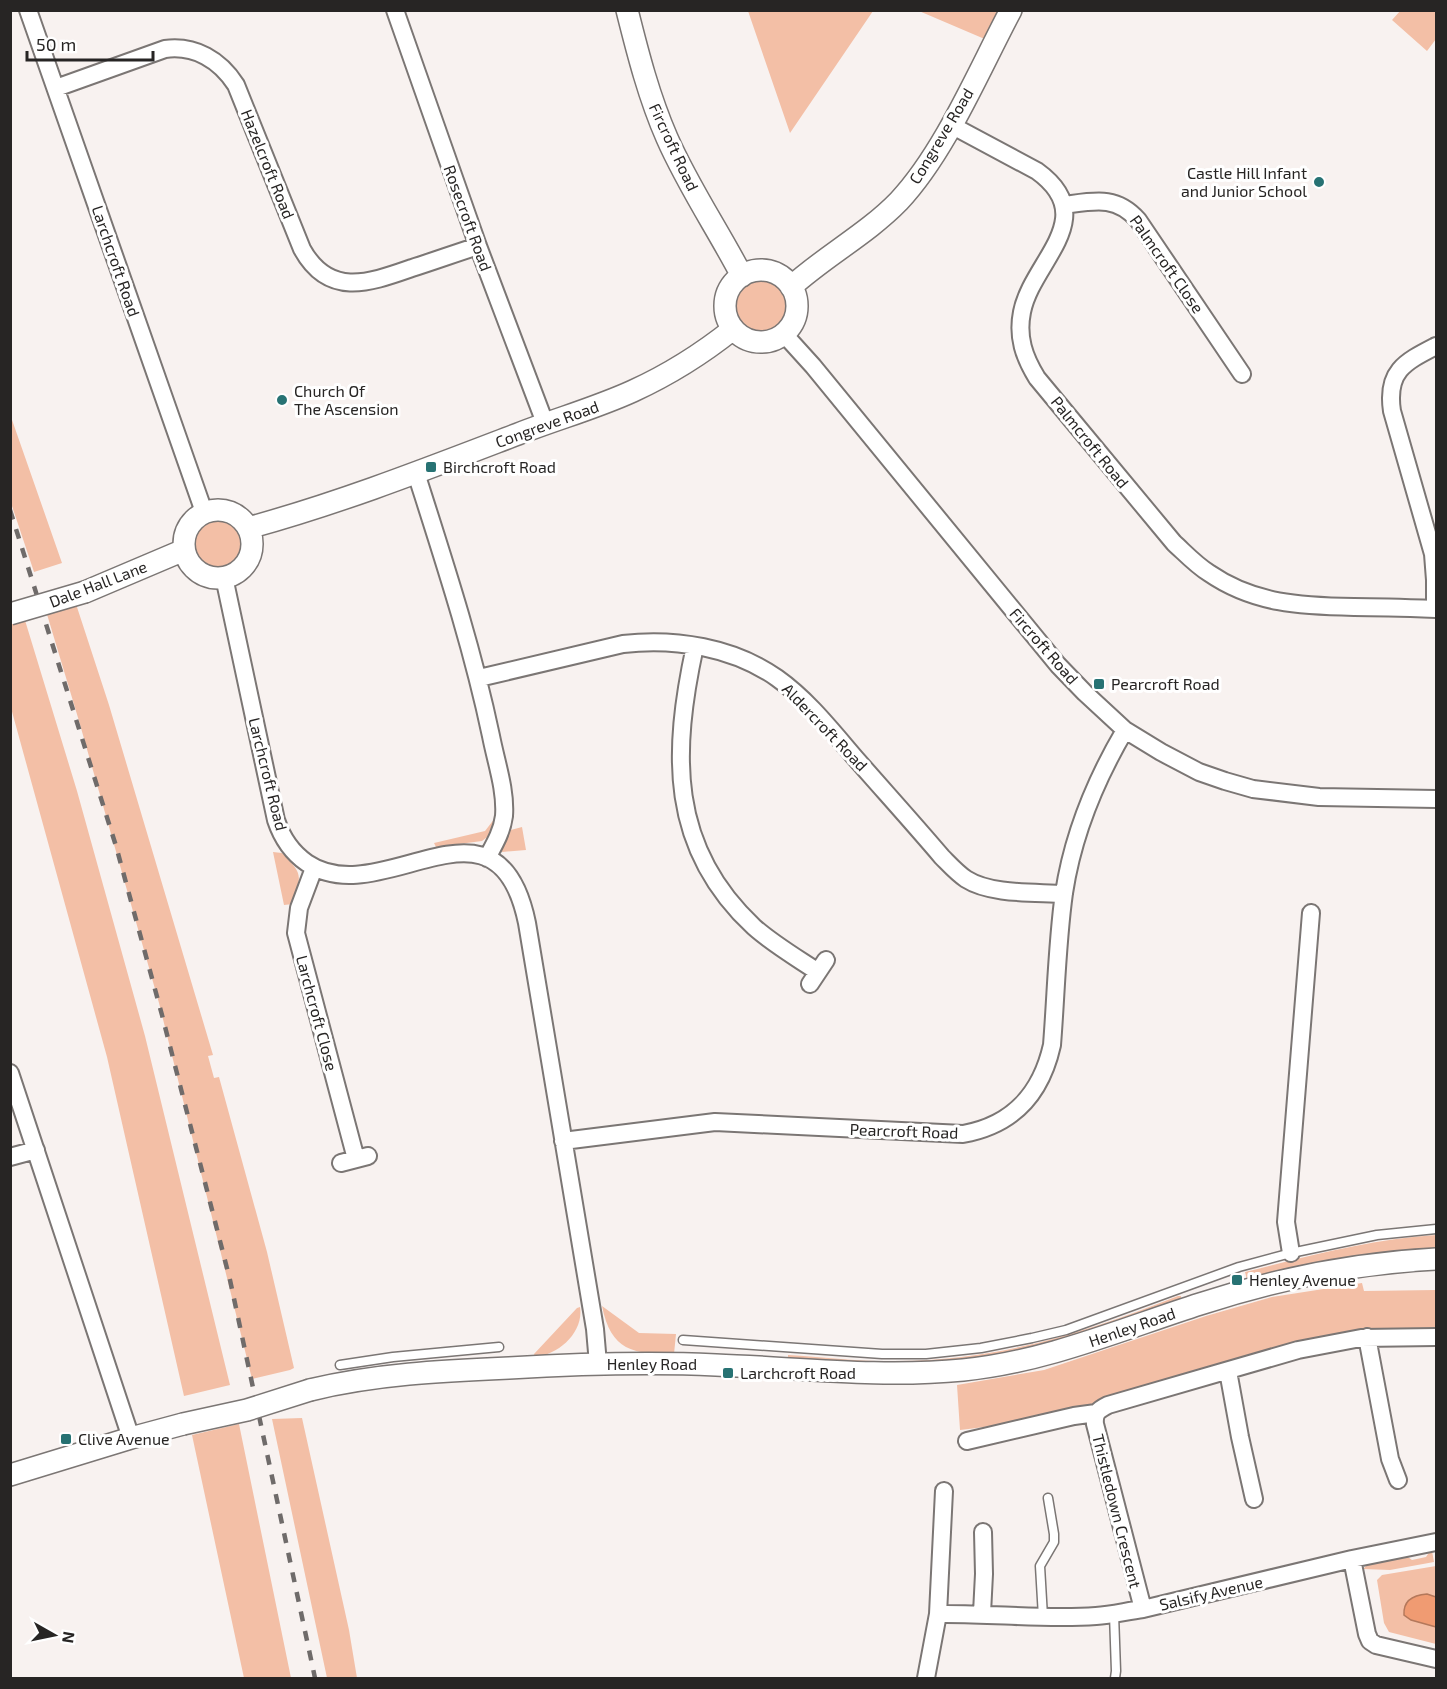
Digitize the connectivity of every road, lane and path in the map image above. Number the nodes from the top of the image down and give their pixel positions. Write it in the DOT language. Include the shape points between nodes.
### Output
graph roads {
  1 [pos="28,10"];
  2 [pos="395,10"];
  3 [pos="627,10"];
  4 [pos="1011,10"];
  5 [pos="56,88"];
  6 [pos="951,125"];
  7 [pos="1064,205"];
  8 [pos="478,246"];
  9 [pos="742,276"];
  10 [pos="791,287"];
  11 [pos="733,329"];
  12 [pos="784,334"];
  13 [pos="1437,346"];
  14 [pos="1242,374"];
  15 [pos="545,423"];
  16 [pos="416,474"];
  17 [pos="204,513"];
  18 [pos="248,528"];
  19 [pos="184,550"];
  20 [pos="224,578"];
  21 [pos="1436,609"];
  22 [pos="10,614"];
  23 [pos="695,646"];
  24 [pos="478,678"];
  25 [pos="1125,730"];
  26 [pos="1437,799"];
  27 [pos="487,858"];
  28 [pos="314,868"];
  29 [pos="1064,894"];
  30 [pos="1311,913"];
  31 [pos="818,972"];
  32 [pos="10,1073"];
  33 [pos="563,1141"];
  34 [pos="36,1150"];
  35 [pos="10,1157"];
  36 [pos="355,1159"];
  37 [pos="1437,1229"];
  38 [pos="1291,1253"];
  39 [pos="1437,1259"];
  40 [pos="1191,1284"];
  41 [pos="1197,1305"];
  42 [pos="1367,1337"];
  43 [pos="1437,1337"];
  44 [pos="683,1340"];
  45 [pos="715,1342"];
  46 [pos="499,1347"];
  47 [pos="485,1359"];
  48 [pos="598,1364"];
  49 [pos="340,1365"];
  50 [pos="713,1365"];
  51 [pos="369,1369"];
  52 [pos="1228,1371"];
  53 [pos="1096,1413"];
  54 [pos="130,1438"];
  55 [pos="967,1441"];
  56 [pos="10,1475"];
  57 [pos="1398,1480"];
  58 [pos="944,1491"];
  59 [pos="1047,1498"];
  60 [pos="1254,1499"];
  61 [pos="983,1532"];
  62 [pos="1437,1542"];
  63 [pos="1352,1559"];
  64 [pos="1143,1609"];
  65 [pos="982,1613"];
  66 [pos="938,1614"];
  67 [pos="1114,1614"];
  68 [pos="1043,1617"];
  69 [pos="1437,1659"];
  70 [pos="926,1678"];
  71 [pos="1115,1678"];
  1 -- 5 [label="street, Larchcroft Road"];
  2 -- 8 [label="street, Rosecroft Road"];
  3 -- 9 [label="street, Fircroft Road" via="659,121"];
  4 -- 6 [label="street, Congreve Road"];
  5 -- 8 [label="street, Hazelcroft Road" via="165,49 200,52 216,61 236,85 302,249 320,271 344,282 370,282"];
  5 -- 17 [label="street, Larchcroft Road"];
  6 -- 7 [label="street" via="1038,171 1055,186"];
  6 -- 10 [label="street, Congreve Road" via="900,200"];
  7 -- 14 [label="street, Palmcroft Close" via="1108,202 1130,210"];
  7 -- 21 [label="street, Palmcroft Road" via="1059,240 1022,311 1020,333 1024,354 1037,378 1174,543 1218,579 1282,603"];
  8 -- 15 [label="street, Rosecroft Road"];
  9 -- 10 [label="street" via="769,271"];
  9 -- 11 [label="street" via="725,301"];
  10 -- 12 [label="street" via="797,307"];
  11 -- 12 [label="street" via="758,342"];
  11 -- 15 [label="street, Congreve Road" via="643,386"];
  12 -- 25 [label="street, Fircroft Road" via="1058,665"];
  13 -- 21 [label="street" via="1402,365 1394,377 1390,398 1433,554"];
  15 -- 16 [label="street, Congreve Road"];
  16 -- 18 [label="street, Congreve Road"];
  16 -- 24 [label="street"];
  17 -- 18 [label="street" via="224,510"];
  17 -- 19 [label="street" via="196,517 186,532"];
  18 -- 20 [label="street" via="248,559 234,574"];
  19 -- 20 [label="street" via="194,569 213,578"];
  19 -- 22 [label="street, Dale Hall Lane, bridge" via="85,592"];
  20 -- 28 [label="street, Larchcroft Road" via="276,820 292,850"];
  23 -- 24 [label="street, Aldercroft Road" via="661,642 623,644"];
  23 -- 29 [label="street, Aldercroft Road" via="735,656 790,688 966,879 1000,890"];
  23 -- 31 [label="street" via="679,754 690,824 723,892 755,928"];
  24 -- 27 [label="street" via="504,804 501,829"];
  25 -- 26 [label="street, Fircroft Road" via="1199,772 1253,789 1319,797"];
  25 -- 29 [label="street, Pearcroft Road" via="1094,787"];
  27 -- 28 [label="street, Larchcroft Road" via="469,853 446,854 350,877"];
  27 -- 33 [label="street, Larchcroft Road" via="509,874 524,906"];
  28 -- 36 [label="street, Larchcroft Close" via="299,908 297,933"];
  29 -- 33 [label="street, Pearcroft Road" via="1047,1066 1025,1102 994,1125 963,1134 715,1122"];
  30 -- 38 [label="street" via="1286,1222"];
  32 -- 34 [label="street"];
  33 -- 48 [label="street, Larchcroft Road"];
  34 -- 35 [label="street"];
  34 -- 54 [label="street"];
  37 -- 38 [label="lane" via="1377,1235"];
  38 -- 40 [label="lane"];
  39 -- 41 [label="street, Henley Road" via="1306,1276"];
  40 -- 41 [label="lane"];
  40 -- 45 [label="lane" via="1066,1330 956,1352 882,1354"];
  41 -- 50 [label="street, Henley Road" via="1093,1341 989,1367 869,1374"];
  42 -- 43 [label="street, Thistledown Crescent"];
  42 -- 52 [label="street, Thistledown Crescent" via="1298,1350"];
  42 -- 57 [label="street" via="1390,1459"];
  44 -- 45 [label="lane"];
  45 -- 50 [label="lane"];
  46 -- 47 [label="lane"];
  47 -- 48 [label="street, Henley Road"];
  47 -- 51 [label="street, Henley Road"];
  48 -- 50 [label="street, Henley Road"];
  49 -- 51 [label="lane"];
  51 -- 54 [label="street, Henley Road, bridge" via="247,1410"];
  52 -- 53 [label="street, Thistledown Crescent" via="1108,1405"];
  52 -- 60 [label="street"];
  53 -- 55 [label="street, Thistledown Crescent"];
  53 -- 64 [label="street, Thistledown Crescent" via="1095,1424"];
  54 -- 56 [label="street, Henley Road"];
  58 -- 66 [label="street"];
  59 -- 68 [label="lane" via="1054,1534 1040,1566"];
  61 -- 65 [label="street"];
  62 -- 63 [label="street, Salsify Avenue"];
  63 -- 64 [label="street, Salsify Avenue"];
  63 -- 69 [label="street" via="1370,1641"];
  64 -- 67 [label="street, Salsify Avenue"];
  65 -- 66 [label="street, Salsify Avenue"];
  65 -- 68 [label="street, Salsify Avenue"];
  66 -- 70 [label="street"];
  67 -- 68 [label="street, Salsify Avenue"];
  67 -- 71 [label="lane"];
}
